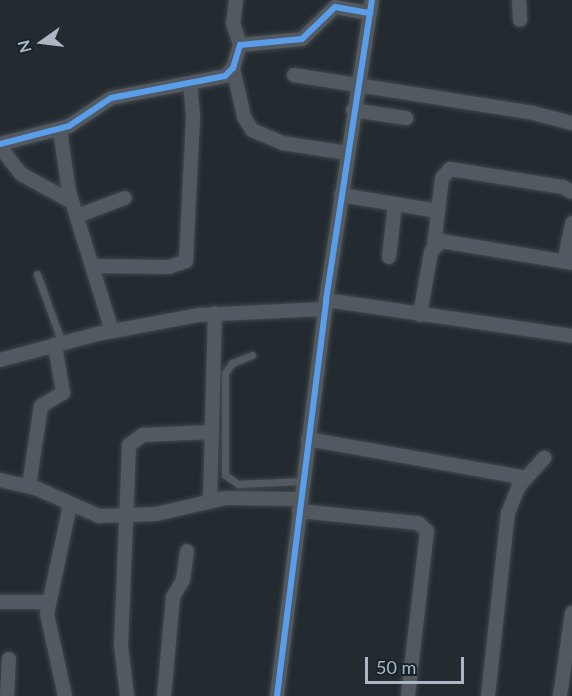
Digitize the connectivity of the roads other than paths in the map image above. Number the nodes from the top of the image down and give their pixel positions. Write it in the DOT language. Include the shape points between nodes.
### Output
graph roads {
  1 [pos="236,0"];
  2 [pos="519,0"];
  3 [pos="371,7"];
  4 [pos="520,20"];
  5 [pos="240,45"];
  6 [pos="233,68"];
  7 [pos="294,75"];
  8 [pos="190,83"];
  9 [pos="357,86"];
  10 [pos="353,110"];
  11 [pos="406,118"];
  12 [pos="572,123"];
  13 [pos="60,130"];
  14 [pos="0,146"];
  15 [pos="347,153"];
  16 [pos="572,192"];
  17 [pos="340,195"];
  18 [pos="125,198"];
  19 [pos="72,202"];
  20 [pos="395,204"];
  21 [pos="438,211"];
  22 [pos="77,216"];
  23 [pos="572,223"];
  24 [pos="434,246"];
  25 [pos="389,257"];
  26 [pos="568,263"];
  27 [pos="95,266"];
  28 [pos="37,274"];
  29 [pos="325,304"];
  30 [pos="215,313"];
  31 [pos="420,315"];
  32 [pos="112,331"];
  33 [pos="572,336"];
  34 [pos="58,344"];
  35 [pos="252,355"];
  36 [pos="0,360"];
  37 [pos="212,432"];
  38 [pos="308,439"];
  39 [pos="544,458"];
  40 [pos="526,478"];
  41 [pos="0,480"];
  42 [pos="303,482"];
  43 [pos="29,486"];
  44 [pos="210,501"];
  45 [pos="70,505"];
  46 [pos="300,505"];
  47 [pos="124,517"];
  48 [pos="187,551"];
  49 [pos="0,602"];
  50 [pos="48,602"];
  51 [pos="572,613"];
  52 [pos="9,659"];
  53 [pos="7,696"];
  54 [pos="65,696"];
  55 [pos="127,696"];
  56 [pos="164,696"];
  57 [pos="277,696"];
  58 [pos="408,696"];
  59 [pos="488,696"];
  60 [pos="560,696"];
  1 -- 5 [label="street" via="233,23"];
  2 -- 4 [label="street"];
  3 -- 5 [label="street" via="335,7 302,39"];
  3 -- 9 [label="street"];
  5 -- 6 [label="street"];
  6 -- 8 [label="street" via="225,76"];
  6 -- 15 [label="street" via="244,117 252,130 282,143"];
  7 -- 9 [label="street"];
  8 -- 13 [label="street" via="111,98"];
  8 -- 27 [label="street" via="193,116 186,261 169,267"];
  9 -- 10 [label="street"];
  9 -- 12 [label="street" via="524,111"];
  10 -- 11 [label="street"];
  10 -- 15 [label="street"];
  13 -- 14 [label="street"];
  13 -- 19 [label="street"];
  14 -- 19 [label="street" via="21,174"];
  15 -- 17 [label="street"];
  16 -- 21 [label="street" via="563,187 450,169 442,178"];
  17 -- 20 [label="street"];
  17 -- 29 [label="street"];
  18 -- 22 [label="street"];
  19 -- 22 [label="street"];
  20 -- 21 [label="street"];
  20 -- 25 [label="street"];
  21 -- 24 [label="street"];
  22 -- 27 [label="street"];
  23 -- 26 [label="street"];
  24 -- 26 [label="street" via="449,242"];
  24 -- 31 [label="street"];
  27 -- 32 [label="street"];
  28 -- 34 [label="lane"];
  29 -- 30 [label="street"];
  29 -- 31 [label="street"];
  29 -- 38 [label="street"];
  30 -- 32 [label="street"];
  30 -- 37 [label="street"];
  31 -- 33 [label="street"];
  32 -- 34 [label="street"];
  34 -- 36 [label="street"];
  34 -- 43 [label="street" via="63,393 41,406"];
  35 -- 42 [label="lane" via="232,363 225,373 225,475 238,484"];
  37 -- 44 [label="street"];
  37 -- 47 [label="street" via="143,435 132,440"];
  38 -- 40 [label="street"];
  38 -- 42 [label="street"];
  39 -- 40 [label="street"];
  40 -- 59 [label="street" via="512,501 505,527"];
  41 -- 43 [label="street"];
  42 -- 46 [label="street"];
  43 -- 45 [label="street"];
  44 -- 46 [label="street"];
  44 -- 47 [label="street"];
  45 -- 47 [label="street" via="99,516"];
  45 -- 50 [label="street"];
  46 -- 57 [label="street"];
  46 -- 58 [label="street" via="418,524 427,531"];
  47 -- 55 [label="street" via="121,645"];
  48 -- 56 [label="street" via="183,580 173,597"];
  49 -- 50 [label="street"];
  50 -- 54 [label="street" via="47,625"];
  51 -- 60 [label="street"];
  52 -- 53 [label="street"];
}
